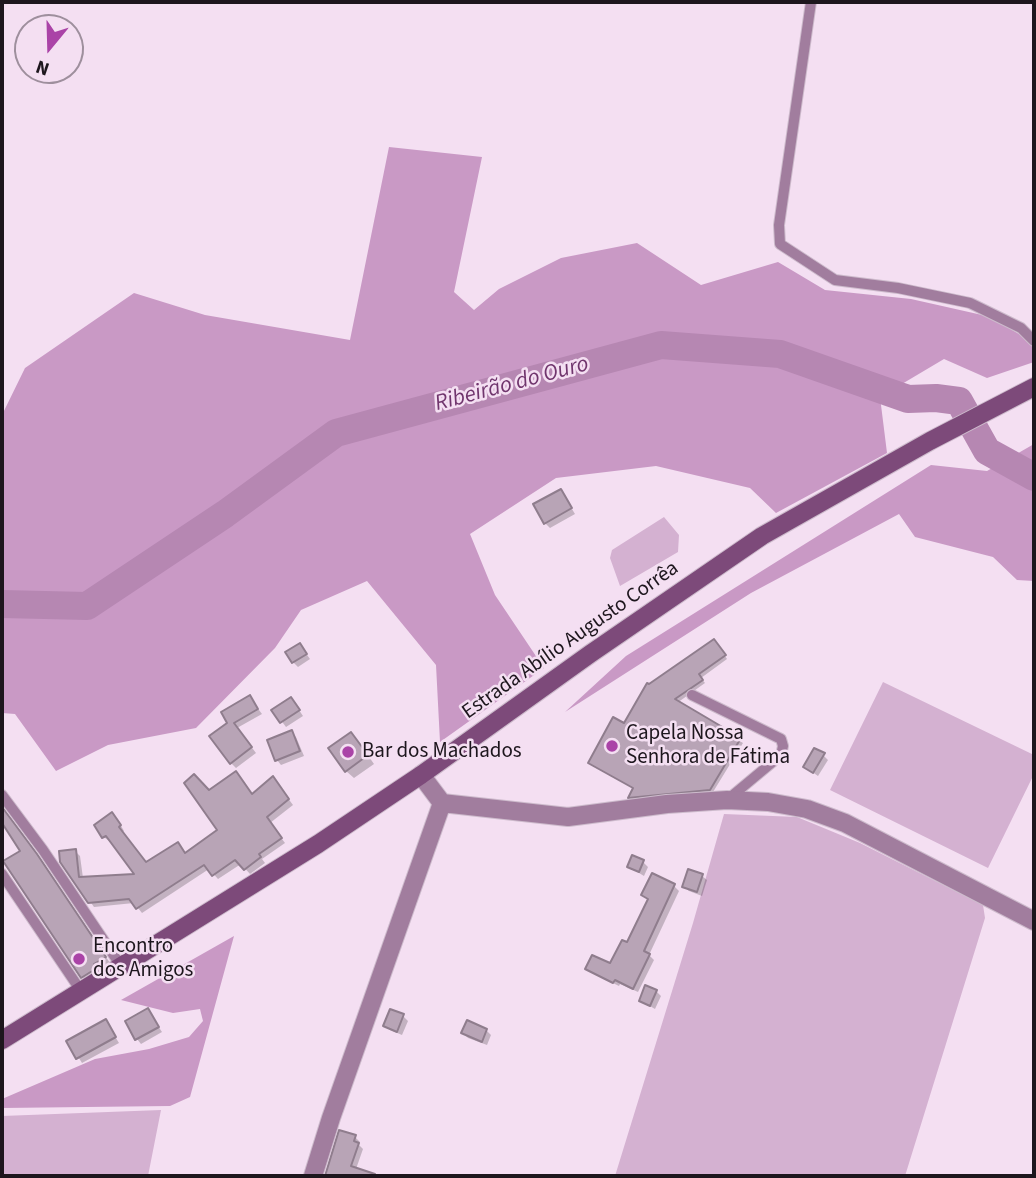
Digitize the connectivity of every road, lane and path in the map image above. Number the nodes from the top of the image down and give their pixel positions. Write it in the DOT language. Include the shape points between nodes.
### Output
graph roads {
  1 [pos="811,2"];
  2 [pos="1034,341"];
  3 [pos="1034,387"];
  4 [pos="692,695"];
  5 [pos="421,775"];
  6 [pos="2,794"];
  7 [pos="727,800"];
  8 [pos="442,803"];
  9 [pos="2,874"];
  10 [pos="1034,921"];
  11 [pos="121,966"];
  12 [pos="81,991"];
  13 [pos="2,1040"];
  14 [pos="313,1176"];
  1 -- 2 [label="lane" via="780,244 835,280 970,303 1021,328"];
  3 -- 5 [label="main road, Estrada Abílio Augusto Corrêa" via="762,536"];
  4 -- 7 [label="lane" via="781,739 781,755"];
  5 -- 8 [label="street"];
  5 -- 11 [label="main road, Estrada Abílio Augusto Corrêa"];
  6 -- 11 [label="lane"];
  7 -- 8 [label="street" via="568,817"];
  7 -- 10 [label="street" via="794,807 845,823"];
  8 -- 14 [label="street"];
  9 -- 12 [label="lane"];
  11 -- 12 [label="main road, Estrada Abílio Augusto Corrêa"];
  12 -- 13 [label="main road, Estrada Abílio Augusto Corrêa"];
}
